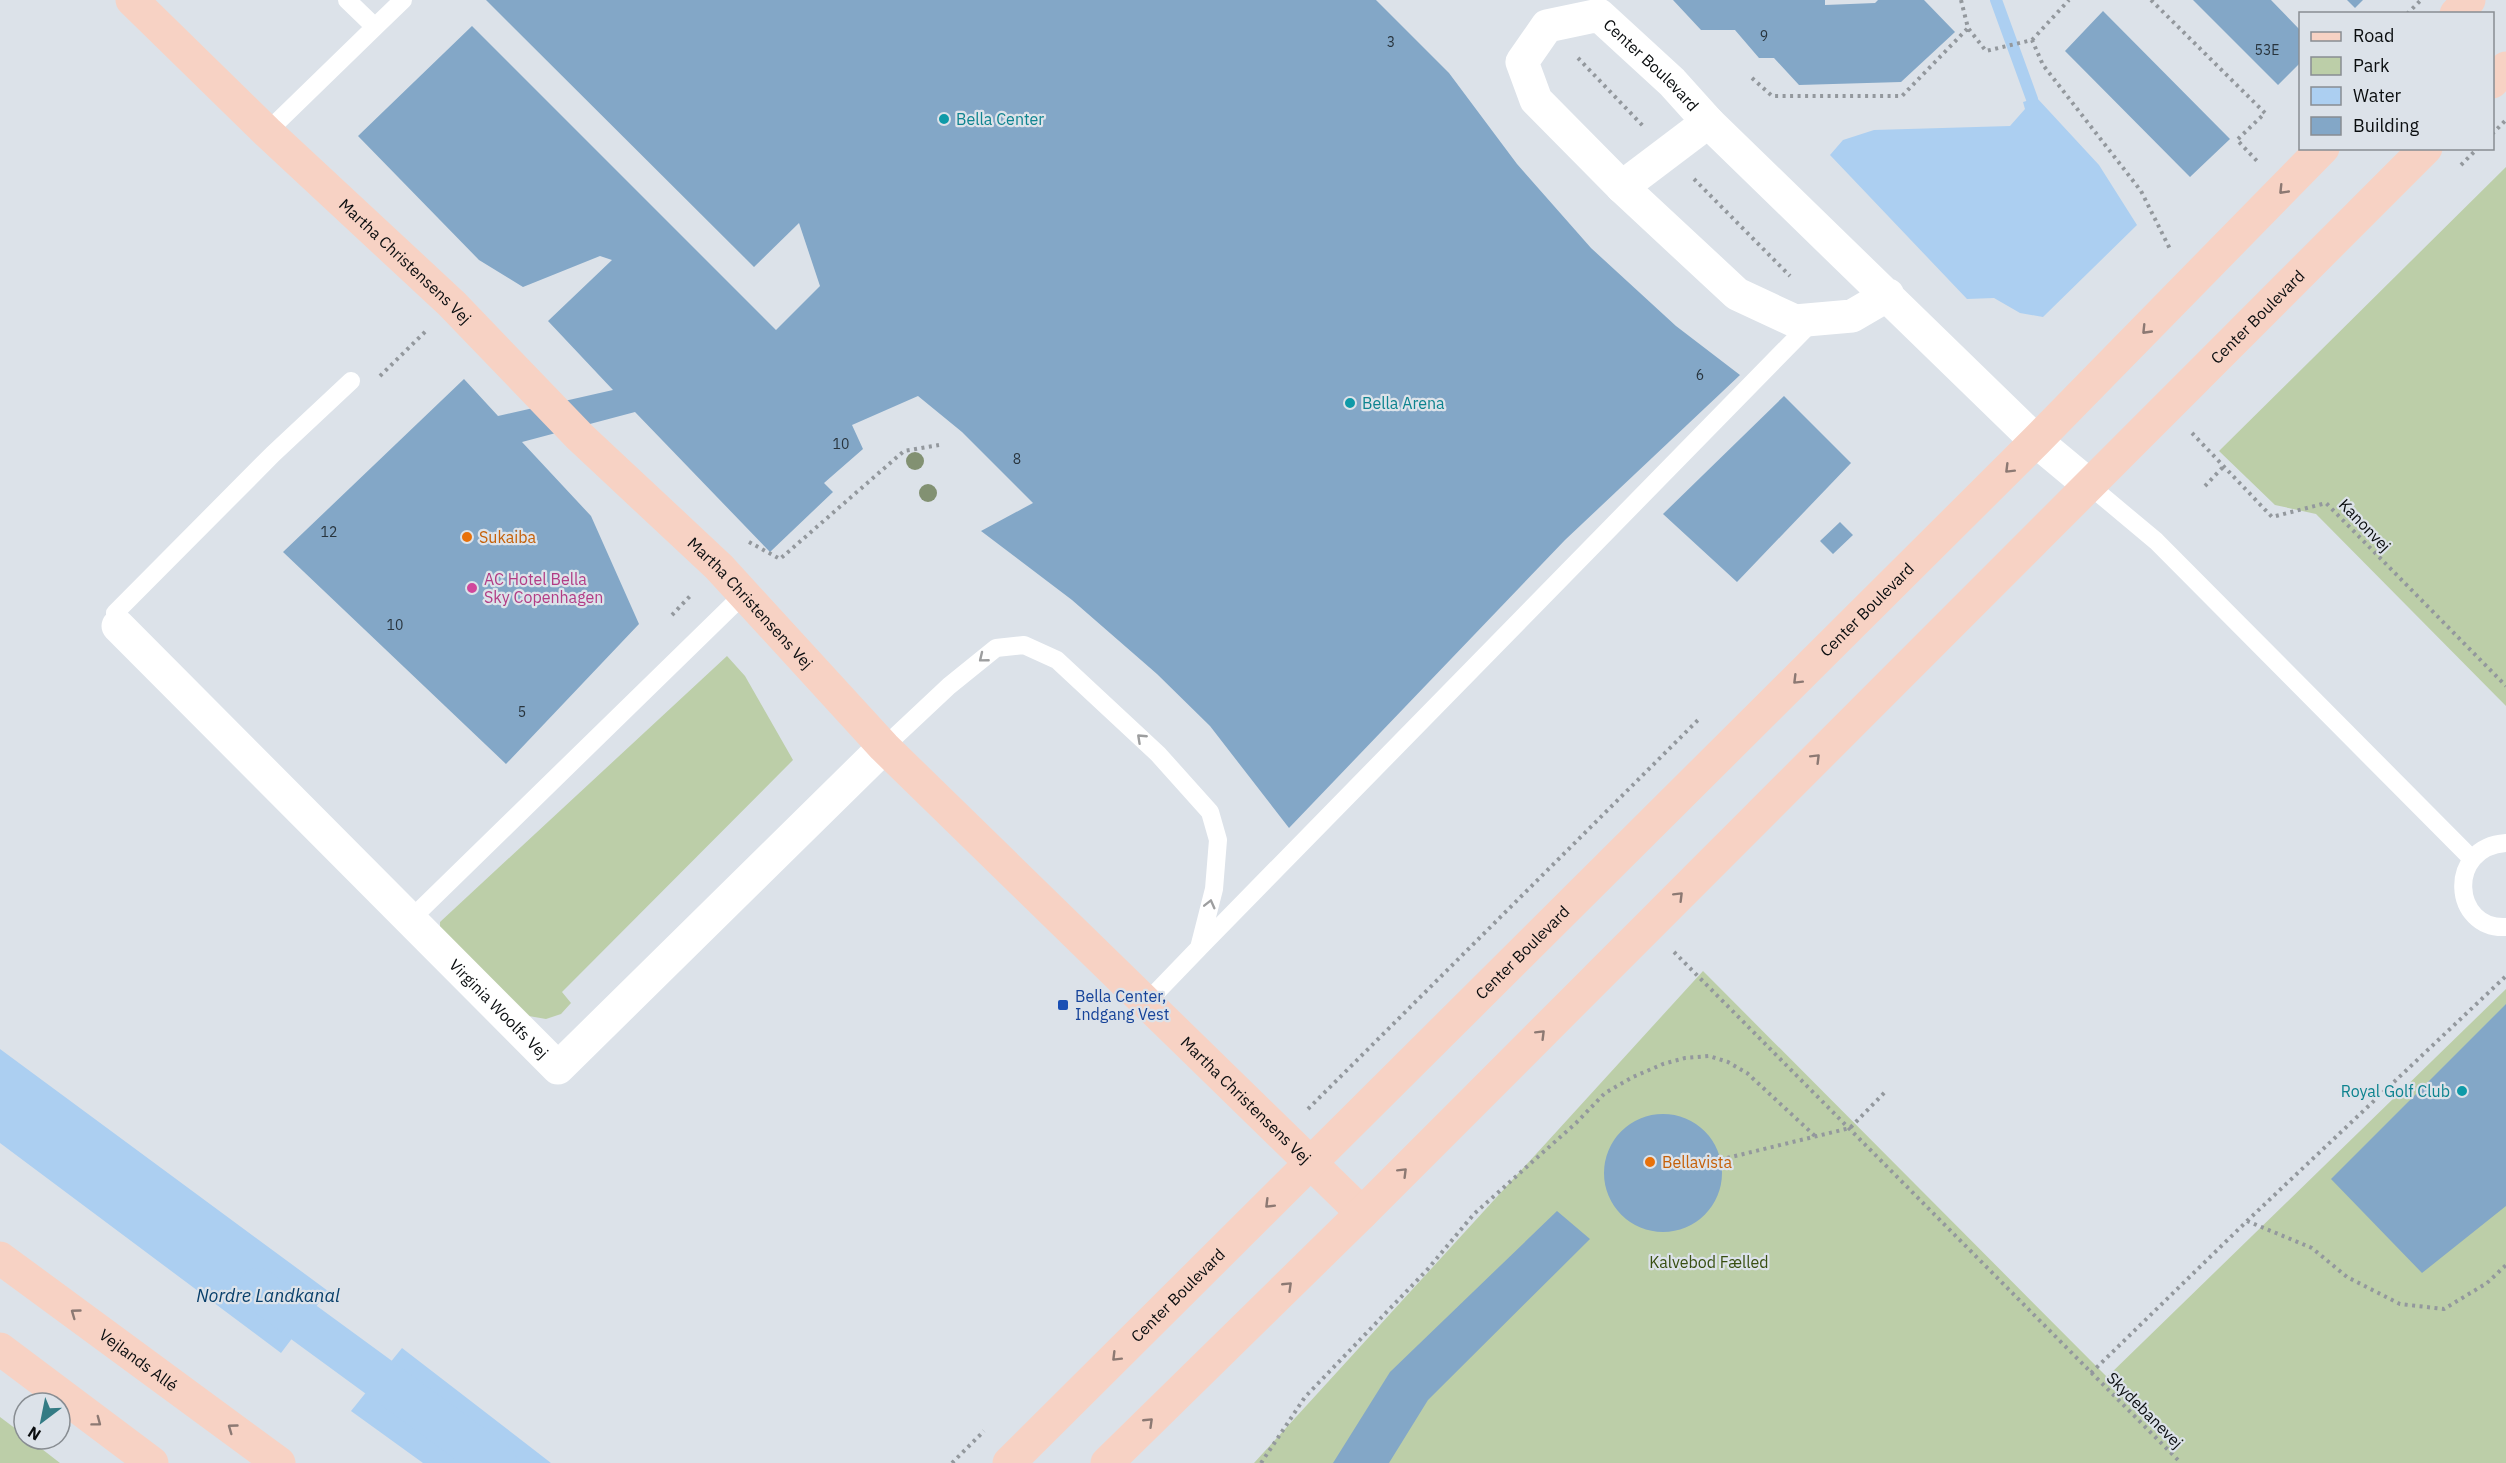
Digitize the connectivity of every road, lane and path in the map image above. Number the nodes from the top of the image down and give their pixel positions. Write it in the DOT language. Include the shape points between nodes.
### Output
graph roads {
  1 [pos="132,0"];
  2 [pos="347,0"];
  3 [pos="403,0"];
  4 [pos="1961,0"];
  5 [pos="2069,0"];
  6 [pos="2151,0"];
  7 [pos="2421,0"];
  8 [pos="2469,0"];
  9 [pos="2409,12"];
  10 [pos="2458,12"];
  11 [pos="375,27"];
  12 [pos="1968,28"];
  13 [pos="2031,40"];
  14 [pos="2506,68"];
  15 [pos="1752,78"];
  16 [pos="2494,81"];
  17 [pos="2506,120"];
  18 [pos="1708,122"];
  19 [pos="267,132"];
  20 [pos="2494,133"];
  21 [pos="2322,150"];
  22 [pos="2424,150"];
  23 [pos="2259,163"];
  24 [pos="1622,187"];
  25 [pos="2190,284"];
  26 [pos="1888,295"];
  27 [pos="452,304"];
  28 [pos="1815,319"];
  29 [pos="351,381"];
  30 [pos="2192,433"];
  31 [pos="2037,441"];
  32 [pos="939,445"];
  33 [pos="2224,466"];
  34 [pos="2089,485"];
  35 [pos="2205,486"];
  36 [pos="780,560"];
  37 [pos="744,594"];
  38 [pos="117,626"];
  39 [pos="2506,686"];
  40 [pos="885,747"];
  41 [pos="2506,843"];
  42 [pos="2472,859"];
  43 [pos="411,919"];
  44 [pos="2506,927"];
  45 [pos="1199,948"];
  46 [pos="1671,949"];
  47 [pos="2506,976"];
  48 [pos="1146,1003"];
  49 [pos="1887,1090"];
  50 [pos="1850,1128"];
  51 [pos="1815,1136"];
  52 [pos="1727,1158"];
  53 [pos="1311,1163"];
  54 [pos="1362,1213"];
  55 [pos="2247,1221"];
  56 [pos="0,1258"];
  57 [pos="2506,1265"];
  58 [pos="0,1349"];
  59 [pos="2091,1374"];
  60 [pos="152,1463"];
  61 [pos="279,1463"];
  62 [pos="1009,1463"];
  63 [pos="1107,1463"];
  64 [pos="1261,1463"];
  65 [pos="2181,1463"];
  1 -- 19 [label="street, Martha Christensens Vej"];
  2 -- 11 [label="lane"];
  3 -- 11 [label="lane"];
  4 -- 12 [label="path"];
  5 -- 13 [label="path"];
  6 -- 23 [label="path" via="2265,113 2237,140"];
  7 -- 9 [label="path"];
  8 -- 10 [label="street"];
  11 -- 19 [label="lane"];
  12 -- 13 [label="path" via="1986,51"];
  12 -- 15 [label="path" via="1902,96 1772,96"];
  13 -- 25 [label="path" via="2043,65 2141,191"];
  14 -- 16 [label="street"];
  17 -- 20 [label="path"];
  18 -- 24 [label="street, Center Boulevard"];
  18 -- 24 [label="street, Center Boulevard" via="1672,82 1599,15 1547,26 1522,62 1536,100"];
  18 -- 26 [label="street, Center Boulevard"];
  19 -- 27 [label="street, Martha Christensens Vej"];
  21 -- 25 [label="street, Center Boulevard, one-way"];
  22 -- 34 [label="street, Center Boulevard"];
  24 -- 28 [label="street, Center Boulevard" via="1737,294 1795,321"];
  25 -- 31 [label="street, Center Boulevard, one-way"];
  26 -- 28 [label="street, Center Boulevard" via="1852,316"];
  26 -- 31 [label="street, Center Boulevard"];
  27 -- 29 [label="path" via="368,388"];
  27 -- 37 [label="street, Martha Christensens Vej" via="580,437"];
  28 -- 45 [label="lane"];
  29 -- 38 [label="lane" via="115,614"];
  30 -- 33 [label="path, Kanonvej"];
  31 -- 34 [label="street, Center Boulevard"];
  31 -- 53 [label="street, Center Boulevard, one-way"];
  32 -- 36 [label="path" via="904,451"];
  33 -- 35 [label="path"];
  33 -- 39 [label="path, Kanonvej" via="2272,517 2326,503"];
  34 -- 42 [label="lane" via="2156,540"];
  54 -- 34 [label="street, Center Boulevard, one-way"];
  37 -- 40 [label="street, Martha Christensens Vej"];
  37 -- 43 [label="lane"];
  38 -- 43 [label="street, Virginia Woolfs Vej"];
  40 -- 43 [label="street, Virginia Woolfs Vej" via="558,1068"];
  45 -- 40 [label="lane, one-way" via="1214,889 1218,840 1210,812 1158,754 1057,660 1024,645 996,648"];
  40 -- 48 [label="street, Martha Christensens Vej"];
  41 -- 42 [label="lane" via="2482,849"];
  42 -- 44 [label="lane" via="2462,882 2468,907 2488,924"];
  45 -- 48 [label="lane"];
  46 -- 50 [label="path, Skydebanevej"];
  47 -- 55 [label="path"];
  48 -- 53 [label="street, Martha Christensens Vej"];
  49 -- 50 [label="path"];
  50 -- 51 [label="path"];
  50 -- 59 [label="path, Skydebanevej"];
  51 -- 52 [label="path"];
  51 -- 64 [label="path" via="1747,1073 1709,1056 1663,1064 1605,1093 1474,1214 1427,1270 1305,1397"];
  53 -- 54 [label="street, Martha Christensens Vej"];
  53 -- 62 [label="street, Center Boulevard, one-way"];
  63 -- 54 [label="street, Center Boulevard, one-way"];
  55 -- 57 [label="path" via="2312,1248 2347,1277 2400,1304 2444,1309 2487,1283"];
  55 -- 59 [label="path"];
  61 -- 56 [label="street, Vejlands Allé, one-way"];
  58 -- 60 [label="street, one-way"];
  59 -- 65 [label="path, Skydebanevej"];
}
